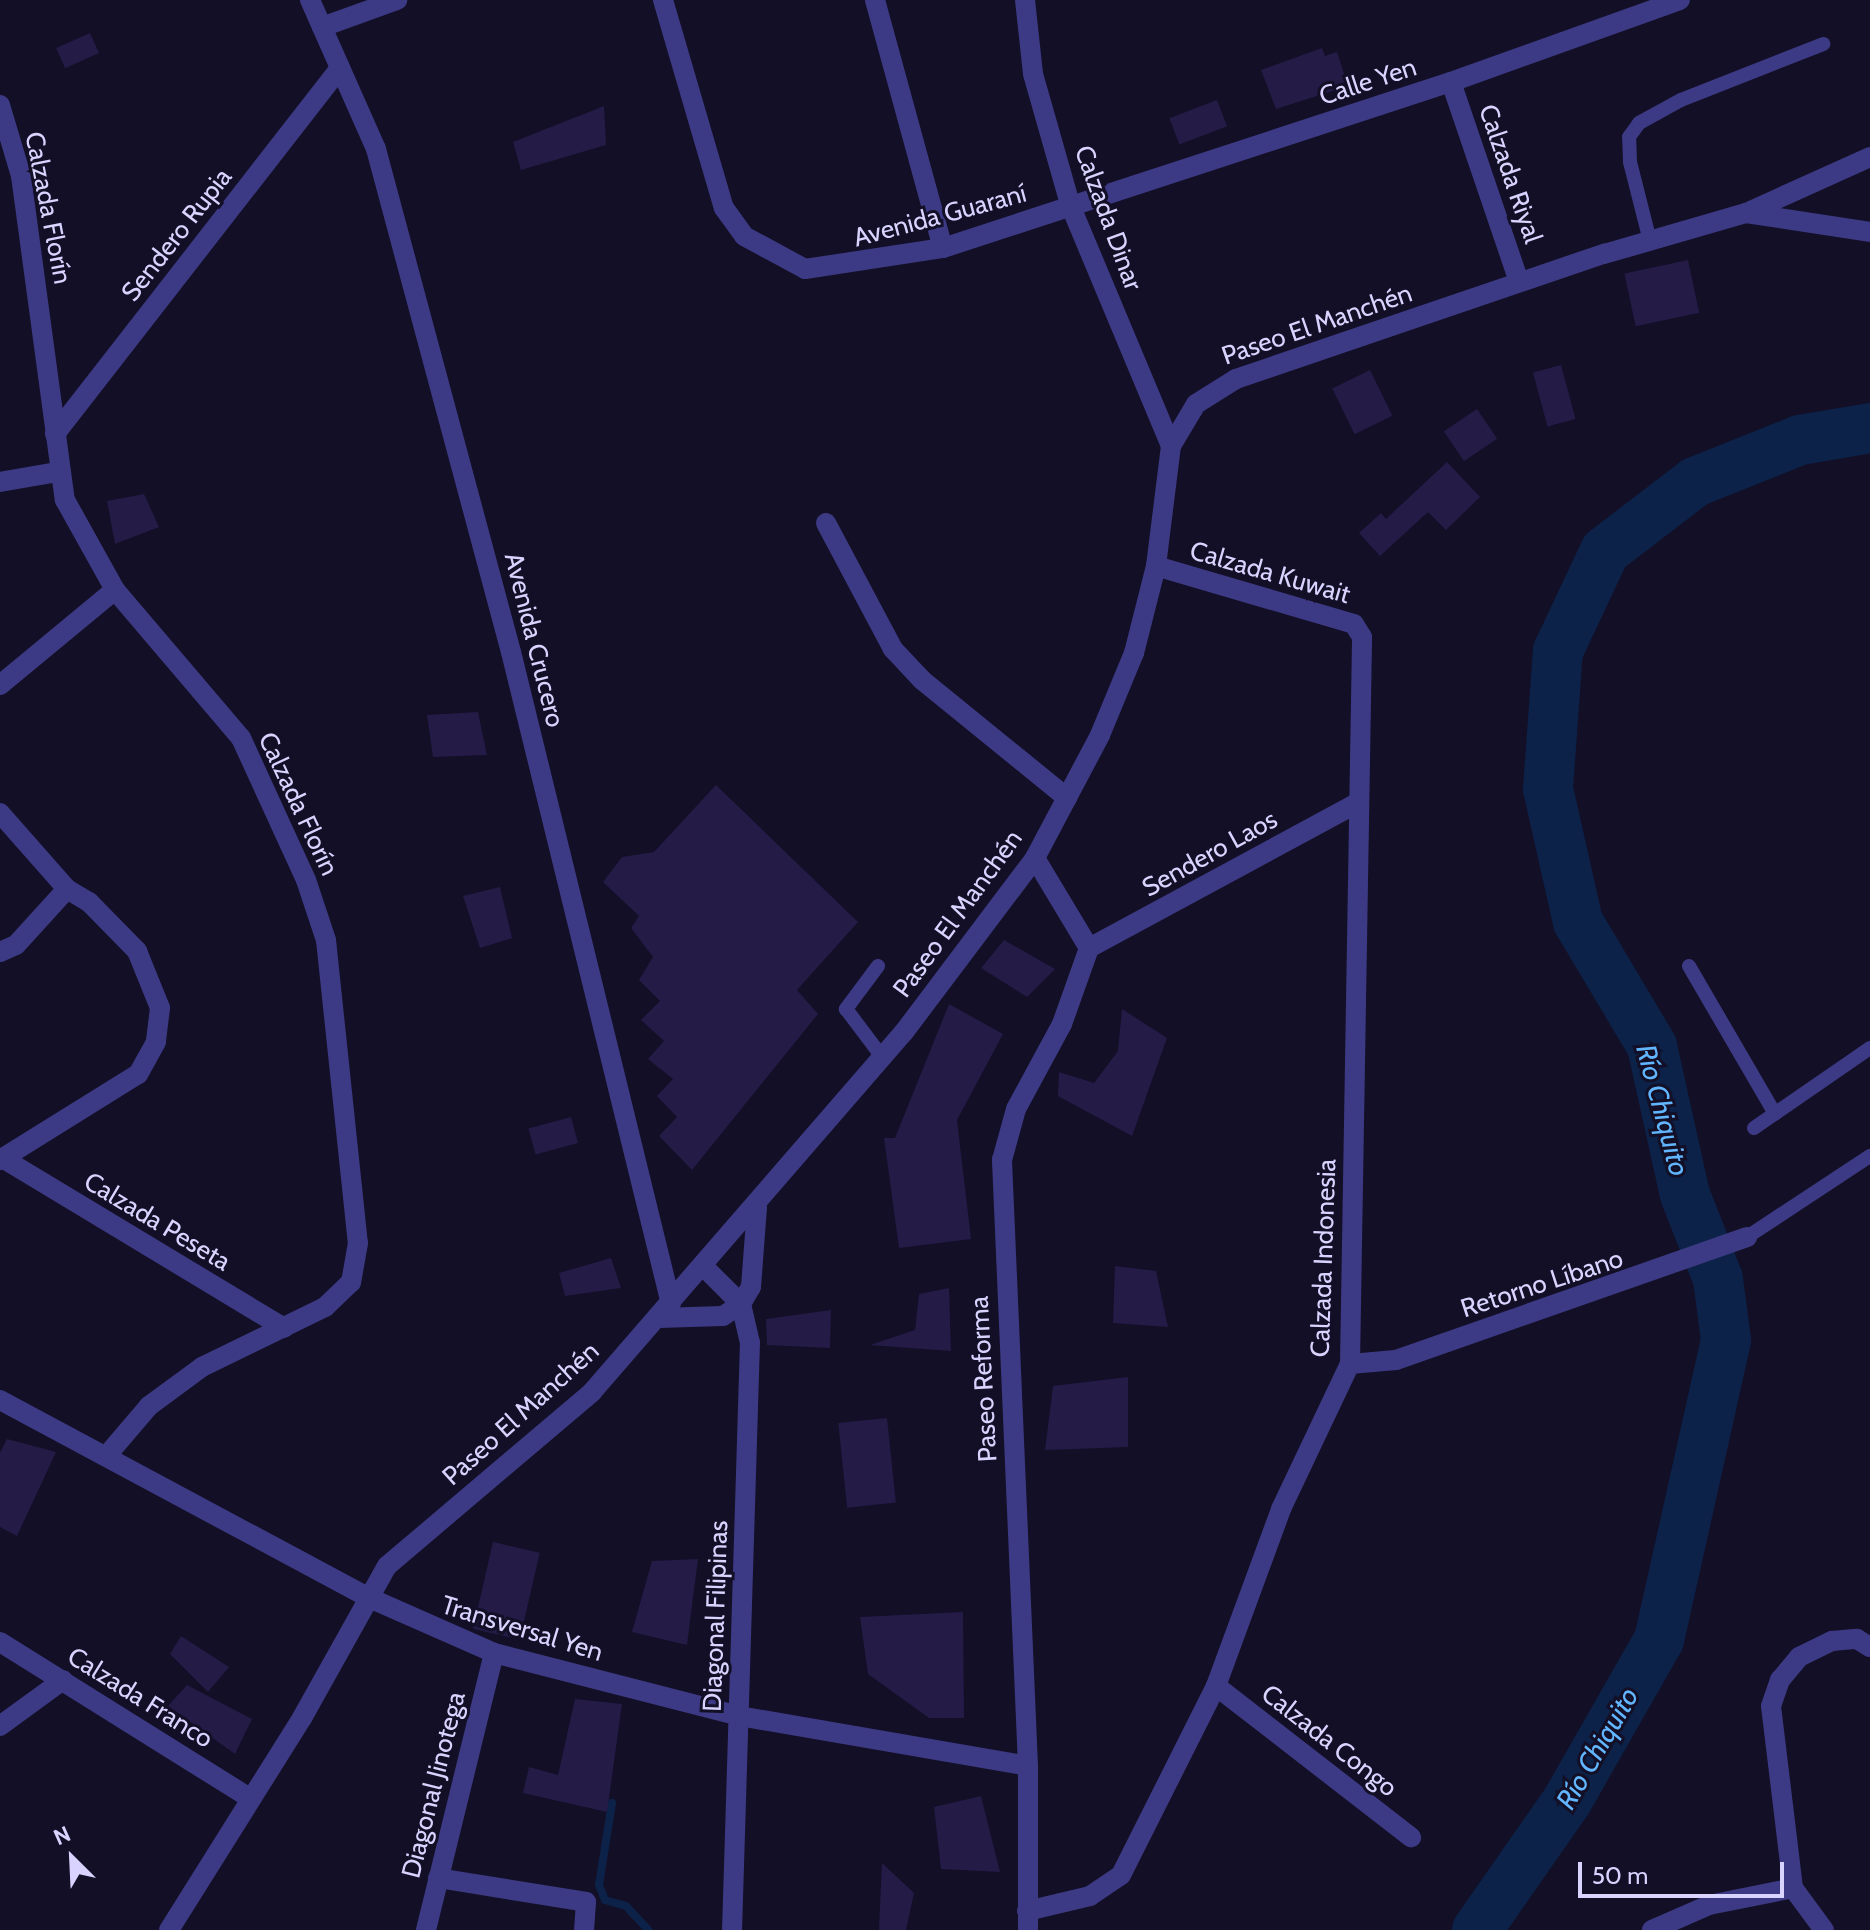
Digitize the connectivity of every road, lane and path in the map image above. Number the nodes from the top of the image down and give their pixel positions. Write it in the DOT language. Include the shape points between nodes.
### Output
graph roads {
  1 [pos="310,0"];
  2 [pos="397,0"];
  3 [pos="663,0"];
  4 [pos="875,0"];
  5 [pos="1025,0"];
  6 [pos="1680,0"];
  7 [pos="322,27"];
  8 [pos="1823,44"];
  9 [pos="340,68"];
  10 [pos="1451,82"];
  11 [pos="0,105"];
  12 [pos="1870,157"];
  13 [pos="1071,207"];
  14 [pos="1746,213"];
  15 [pos="1870,232"];
  16 [pos="1650,241"];
  17 [pos="943,248"];
  18 [pos="1519,282"];
  19 [pos="55,434"];
  20 [pos="1171,446"];
  21 [pos="58,472"];
  22 [pos="0,482"];
  23 [pos="826,523"];
  24 [pos="1156,566"];
  25 [pos="115,590"];
  26 [pos="1362,637"];
  27 [pos="0,685"];
  28 [pos="1067,798"];
  29 [pos="1355,804"];
  30 [pos="0,813"];
  31 [pos="1035,858"];
  32 [pos="67,889"];
  33 [pos="1089,948"];
  34 [pos="0,952"];
  35 [pos="878,966"];
  36 [pos="1689,966"];
  37 [pos="1870,1048"];
  38 [pos="883,1058"];
  39 [pos="1775,1114"];
  40 [pos="1754,1128"];
  41 [pos="1870,1156"];
  42 [pos="2,1160"];
  43 [pos="757,1207"];
  44 [pos="1747,1237"];
  45 [pos="703,1266"];
  46 [pos="741,1304"];
  47 [pos="665,1311"];
  48 [pos="284,1328"];
  49 [pos="1350,1364"];
  50 [pos="0,1400"];
  51 [pos="108,1454"];
  52 [pos="365,1596"];
  53 [pos="0,1642"];
  54 [pos="1870,1647"];
  55 [pos="494,1653"];
  56 [pos="63,1680"];
  57 [pos="1216,1686"];
  58 [pos="739,1716"];
  59 [pos="0,1726"];
  60 [pos="1028,1766"];
  61 [pos="251,1799"];
  62 [pos="1411,1837"];
  63 [pos="438,1878"];
  64 [pos="1793,1888"];
  65 [pos="1028,1920"];
  66 [pos="169,1930"];
  67 [pos="426,1930"];
  68 [pos="584,1930"];
  69 [pos="732,1930"];
  70 [pos="1652,1930"];
  71 [pos="1824,1930"];
  1 -- 7 [label="street, Avenida Crucero"];
  2 -- 7 [label="street"];
  3 -- 17 [label="street, Avenida Guaraní" via="724,208 744,236 805,269"];
  4 -- 17 [label="street"];
  5 -- 13 [label="street, Calzada Dinar" via="1033,74"];
  6 -- 10 [label="street, Calle Yen"];
  7 -- 9 [label="street, Avenida Crucero"];
  8 -- 16 [label="lane" via="1681,100 1639,123 1629,137 1630,162"];
  9 -- 19 [label="street, Sendero Rupia"];
  9 -- 47 [label="street, Avenida Crucero" via="376,149 495,591"];
  10 -- 13 [label="street, Calle Yen"];
  10 -- 18 [label="street, Calzada Riyal"];
  11 -- 19 [label="street, Calzada Florín" via="21,176"];
  12 -- 14 [label="street, Paseo El Manchén"];
  13 -- 17 [label="street, Avenida Guaraní"];
  13 -- 20 [label="street, Calzada Dinar"];
  14 -- 15 [label="street"];
  14 -- 16 [label="street, Paseo El Manchén"];
  16 -- 18 [label="street, Paseo El Manchén"];
  18 -- 20 [label="street, Paseo El Manchén" via="1215,389 1181,421"];
  19 -- 21 [label="street, Calzada Florín"];
  20 -- 24 [label="street, Paseo El Manchén"];
  21 -- 22 [label="street"];
  21 -- 25 [label="street, Calzada Florín" via="65,500"];
  23 -- 28 [label="street" via="893,649"];
  24 -- 26 [label="street, Calzada Kuwait" via="1354,624"];
  24 -- 28 [label="street, Paseo El Manchén" via="1134,653"];
  25 -- 27 [label="street"];
  25 -- 48 [label="street, Calzada Florín" via="241,738 306,880 326,940 358,1243 351,1282 325,1307"];
  26 -- 29 [label="street, Calzada Indonesia"];
  28 -- 31 [label="street, Paseo El Manchén"];
  29 -- 33 [label="street, Sendero Laos"];
  29 -- 49 [label="street, Calzada Indonesia"];
  30 -- 32 [label="street"];
  31 -- 33 [label="street"];
  31 -- 38 [label="street, Paseo El Manchén"];
  32 -- 34 [label="street" via="16,945"];
  32 -- 42 [label="street" via="89,902 137,951 160,1008 156,1042 138,1074"];
  33 -- 60 [label="street, Paseo Reforma" via="1062,1024 1016,1109 1002,1160"];
  35 -- 38 [label="lane" via="846,1009"];
  36 -- 39 [label="lane"];
  37 -- 39 [label="lane"];
  38 -- 43 [label="street, Paseo El Manchén"];
  39 -- 40 [label="lane"];
  41 -- 44 [label="lane"];
  42 -- 48 [label="street, Calzada Peseta"];
  43 -- 45 [label="street, Paseo El Manchén"];
  43 -- 46 [label="street" via="751,1287"];
  44 -- 49 [label="street, Retorno Líbano" via="1677,1266 1396,1360"];
  45 -- 46 [label="street"];
  45 -- 47 [label="street, Paseo El Manchén"];
  46 -- 47 [label="street" via="723,1316"];
  46 -- 58 [label="street, Diagonal Filipinas" via="750,1342"];
  47 -- 52 [label="street, Paseo El Manchén" via="592,1392 387,1566"];
  48 -- 51 [label="street, Calzada Florín" via="202,1367 149,1406"];
  49 -- 57 [label="street, Calzada Indonesia" via="1281,1509"];
  50 -- 51 [label="street, Transversal Yen"];
  51 -- 52 [label="street, Transversal Yen"];
  52 -- 55 [label="street, Transversal Yen"];
  52 -- 61 [label="street, Paseo El Manchén" via="302,1718"];
  53 -- 56 [label="street, Calzada Franco"];
  54 -- 64 [label="street" via="1857,1639 1832,1641 1799,1657 1780,1680 1771,1706"];
  55 -- 58 [label="street, Transversal Yen"];
  55 -- 63 [label="street, Diagonal Jinotega"];
  56 -- 59 [label="street"];
  56 -- 61 [label="street, Calzada Franco"];
  57 -- 62 [label="street, Calzada Congo"];
  57 -- 65 [label="street, Calzada Indonesia" via="1121,1875 1090,1896"];
  58 -- 60 [label="street, Transversal Yen"];
  58 -- 69 [label="street, Diagonal Filipinas"];
  60 -- 65 [label="street, Paseo Reforma"];
  61 -- 66 [label="street, Paseo El Manchén"];
  63 -- 67 [label="street, Diagonal Jinotega"];
  63 -- 68 [label="street" via="586,1902"];
  64 -- 70 [label="street" via="1709,1905"];
  64 -- 71 [label="street"];
}
